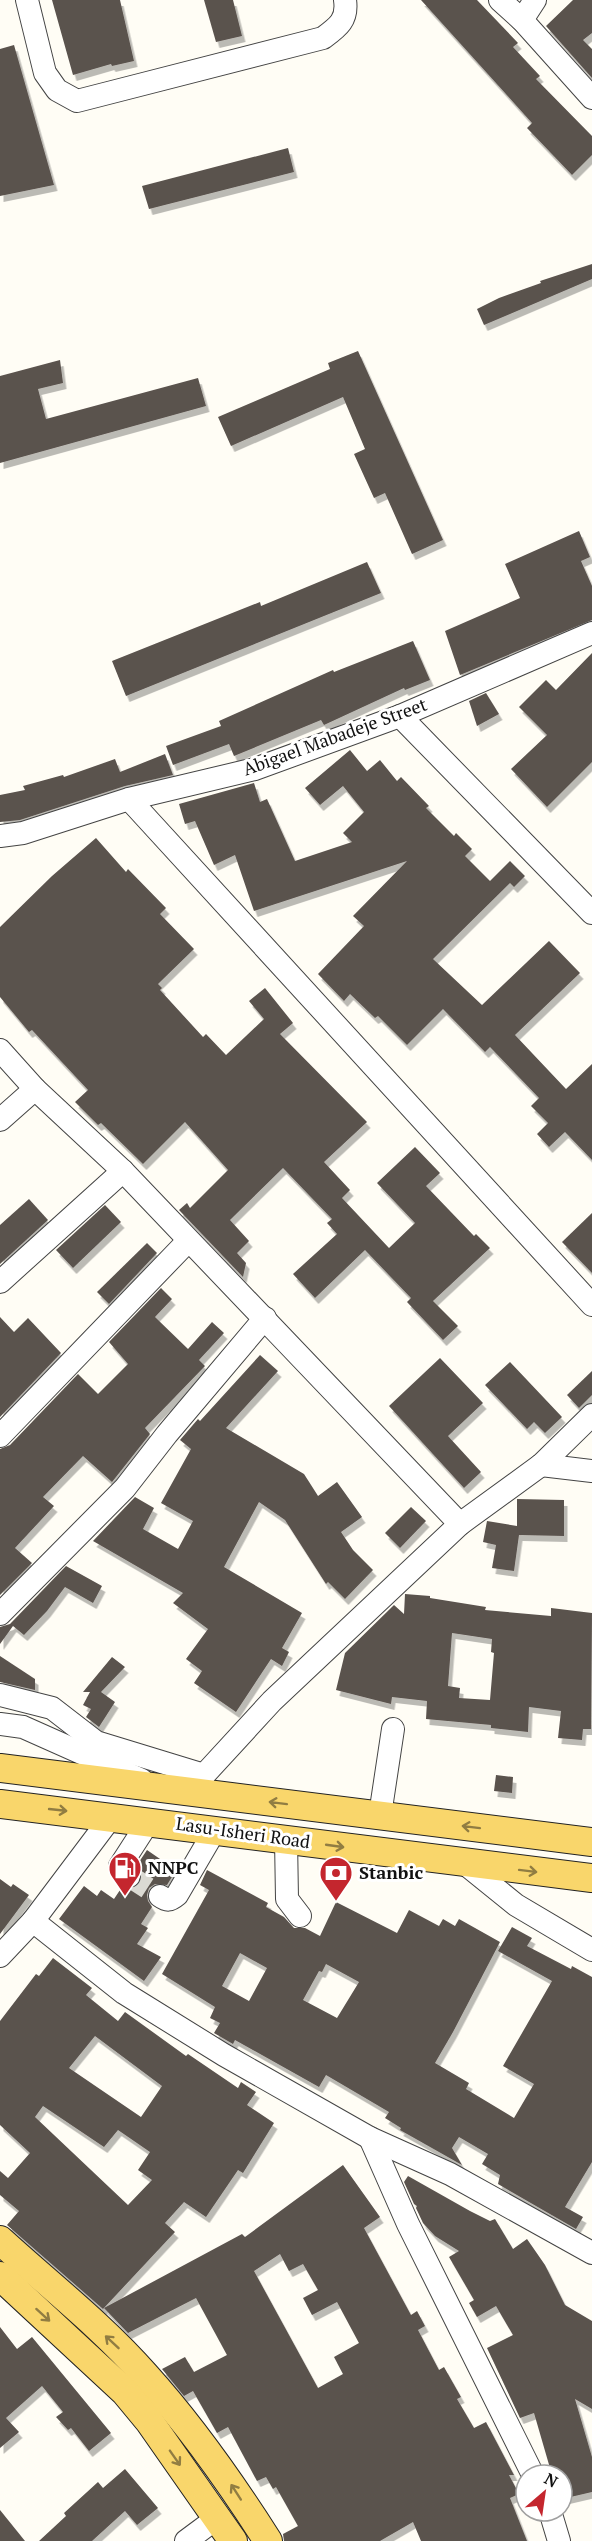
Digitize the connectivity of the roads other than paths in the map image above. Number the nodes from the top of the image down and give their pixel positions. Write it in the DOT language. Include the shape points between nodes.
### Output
graph roads {
  1 [pos="27,0"];
  2 [pos="345,0"];
  3 [pos="500,0"];
  4 [pos="535,0"];
  5 [pos="522,20"];
  6 [pos="592,98"];
  7 [pos="592,633"];
  8 [pos="400,716"];
  9 [pos="129,799"];
  10 [pos="0,836"];
  11 [pos="592,913"];
  12 [pos="0,1050"];
  13 [pos="35,1089"];
  14 [pos="0,1120"];
  15 [pos="123,1171"];
  16 [pos="188,1241"];
  17 [pos="0,1282"];
  18 [pos="592,1305"];
  19 [pos="266,1318"];
  20 [pos="592,1415"];
  21 [pos="0,1436"];
  22 [pos="541,1465"];
  23 [pos="592,1471"];
  24 [pos="460,1524"];
  25 [pos="0,1614"];
  26 [pos="0,1695"];
  27 [pos="0,1724"];
  28 [pos="393,1729"];
  29 [pos="0,1755"];
  30 [pos="0,1768"];
  31 [pos="63,1775"];
  32 [pos="200,1784"];
  33 [pos="155,1786"];
  34 [pos="0,1804"];
  35 [pos="380,1815"];
  36 [pos="112,1816"];
  37 [pos="149,1821"];
  38 [pos="214,1830"];
  39 [pos="286,1839"];
  40 [pos="592,1842"];
  41 [pos="464,1863"];
  42 [pos="129,1876"];
  43 [pos="592,1878"];
  44 [pos="160,1896"];
  45 [pos="300,1916"];
  46 [pos="33,1921"];
  47 [pos="592,1950"];
  48 [pos="0,1956"];
  49 [pos="370,2138"];
  50 [pos="0,2240"];
  51 [pos="592,2253"];
  52 [pos="0,2276"];
  53 [pos="527,2463"];
  54 [pos="554,2523"];
  55 [pos="225,2530"];
  56 [pos="186,2541"];
  57 [pos="268,2541"];
  58 [pos="559,2541"];
  1 -- 2 [label="street" via="45,73 57,90 77,101 323,38 342,24"];
  3 -- 5 [label="street"];
  4 -- 5 [label="street"];
  5 -- 6 [label="street"];
  7 -- 8 [label="street, Abigael Mabadeje Street"];
  8 -- 9 [label="street, Abigael Mabadeje Street" via="255,769"];
  8 -- 11 [label="street"];
  9 -- 10 [label="street, Abigael Mabadeje Street" via="23,833"];
  9 -- 18 [label="street"];
  12 -- 13 [label="street"];
  13 -- 14 [label="street"];
  13 -- 15 [label="street"];
  15 -- 16 [label="street"];
  15 -- 17 [label="street"];
  16 -- 19 [label="street"];
  16 -- 21 [label="street"];
  19 -- 24 [label="street"];
  19 -- 25 [label="street" via="125,1488"];
  20 -- 22 [label="street"];
  22 -- 23 [label="street"];
  22 -- 24 [label="street"];
  24 -- 32 [label="street" via="272,1701"];
  26 -- 32 [label="street" via="52,1708 96,1742"];
  27 -- 33 [label="street" via="23,1727"];
  28 -- 35 [label="street"];
  29 -- 31 [label="street" via="23,1758"];
  30 -- 31 [label="main road, Lasu-Isheri Road"];
  31 -- 33 [label="main road, Lasu-Isheri Road"];
  32 -- 33 [label="main road, Lasu-Isheri Road"];
  35 -- 32 [label="main road, Lasu-Isheri Road, one-way"];
  34 -- 36 [label="main road, Lasu-Isheri Road, one-way"];
  40 -- 35 [label="main road, Lasu-Isheri Road, one-way"];
  36 -- 37 [label="main road, Lasu-Isheri Road"];
  36 -- 46 [label="street"];
  37 -- 38 [label="main road, Lasu-Isheri Road"];
  37 -- 42 [label="street" via="120,1866"];
  38 -- 39 [label="main road, Lasu-Isheri Road"];
  38 -- 44 [label="street" via="177,1895 166,1901"];
  39 -- 41 [label="main road, Lasu-Isheri Road, one-way"];
  39 -- 45 [label="street" via="287,1899"];
  41 -- 43 [label="main road, Lasu-Isheri Road, one-way"];
  41 -- 47 [label="street" via="516,1905"];
  46 -- 48 [label="street"];
  46 -- 49 [label="street" via="124,1993"];
  49 -- 51 [label="street" via="450,2174"];
  49 -- 53 [label="street" via="408,2224"];
  57 -- 50 [label="main road, one-way" via="233,2486 145,2374"];
  52 -- 55 [label="main road, one-way" via="125,2392"];
  54 -- 58 [label="street"];
  55 -- 56 [label="street"];
}
